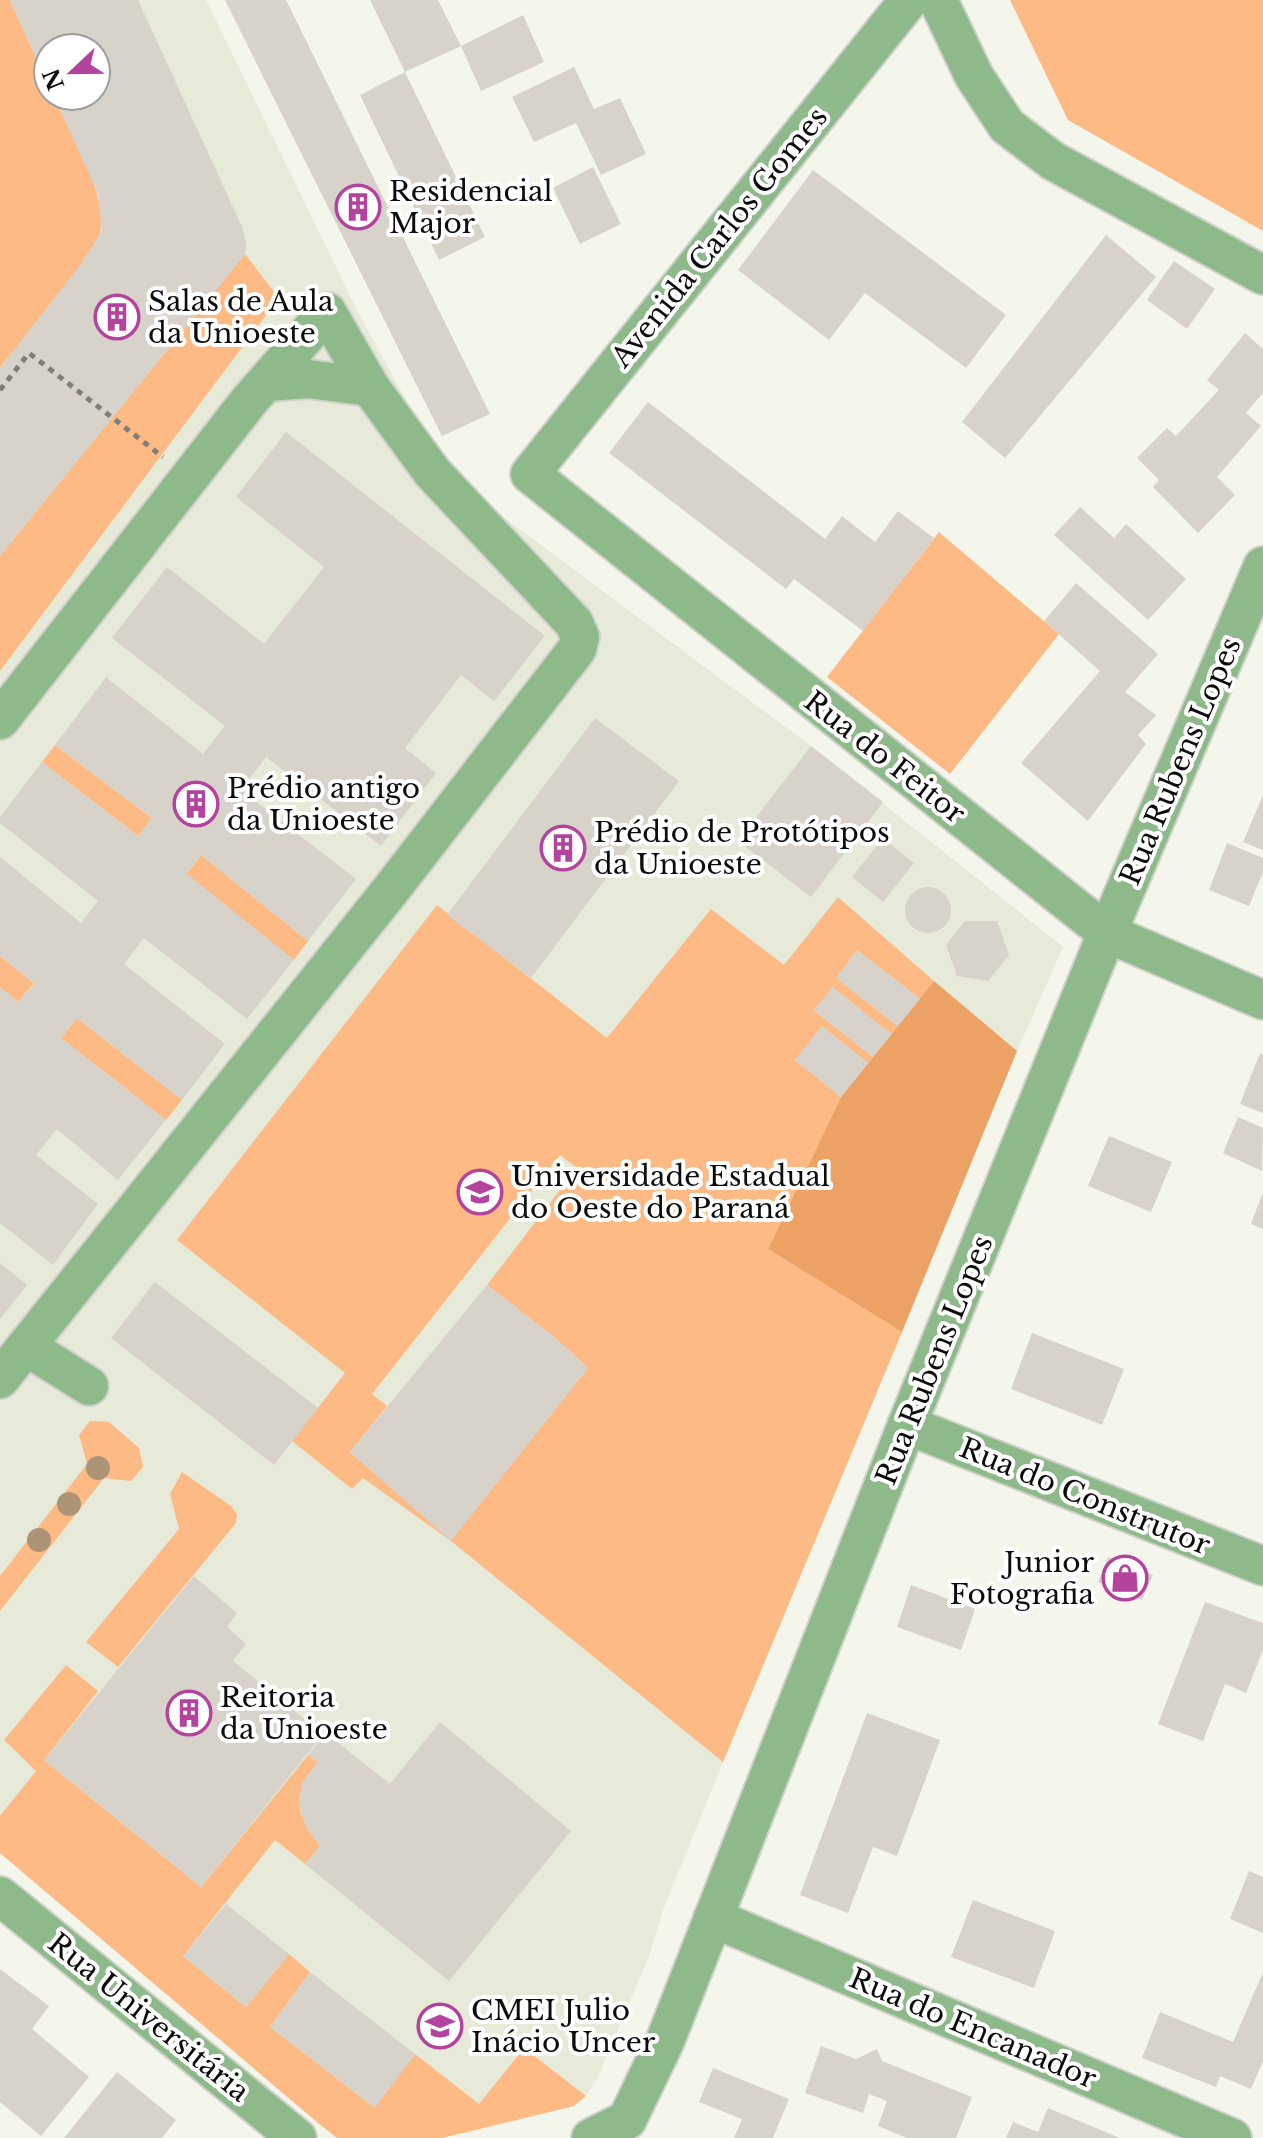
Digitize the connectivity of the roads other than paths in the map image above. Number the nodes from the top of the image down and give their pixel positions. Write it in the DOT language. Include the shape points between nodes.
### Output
graph roads {
  1 [pos="909,0"];
  2 [pos="938,0"];
  3 [pos="1263,275"];
  4 [pos="267,382"];
  5 [pos="370,387"];
  6 [pos="530,474"];
  7 [pos="1263,566"];
  8 [pos="0,720"];
  9 [pos="1107,933"];
  10 [pos="1263,1000"];
  11 [pos="27,1347"];
  12 [pos="0,1379"];
  13 [pos="89,1386"];
  14 [pos="907,1425"];
  15 [pos="1263,1566"];
  16 [pos="0,1896"];
  17 [pos="713,1918"];
  18 [pos="635,2129"];
  19 [pos="297,2138"];
  20 [pos="591,2138"];
  21 [pos="1232,2138"];
  1 -- 6 [label="street, Avenida Carlos Gomes"];
  2 -- 3 [label="street" via="974,76 1007,126 1053,161"];
  4 -- 5 [label="street" via="308,379"];
  4 -- 5 [label="street" via="327,312"];
  4 -- 8 [label="street"];
  5 -- 11 [label="street" via="432,472 574,623 580,637 577,649"];
  6 -- 9 [label="street, Rua do Feitor"];
  7 -- 9 [label="street, Rua Rubens Lopes"];
  9 -- 10 [label="street, Rua do Feitor"];
  9 -- 14 [label="street, Rua Rubens Lopes"];
  11 -- 12 [label="street"];
  11 -- 13 [label="street"];
  14 -- 15 [label="street, Rua do Construtor"];
  14 -- 17 [label="street, Rua Rubens Lopes"];
  16 -- 19 [label="street, Rua Universitária"];
  17 -- 18 [label="street, Rua Rubens Lopes"];
  17 -- 21 [label="street, Rua do Encanador"];
  18 -- 20 [label="street, Rua Rubens Lopes"];
}
